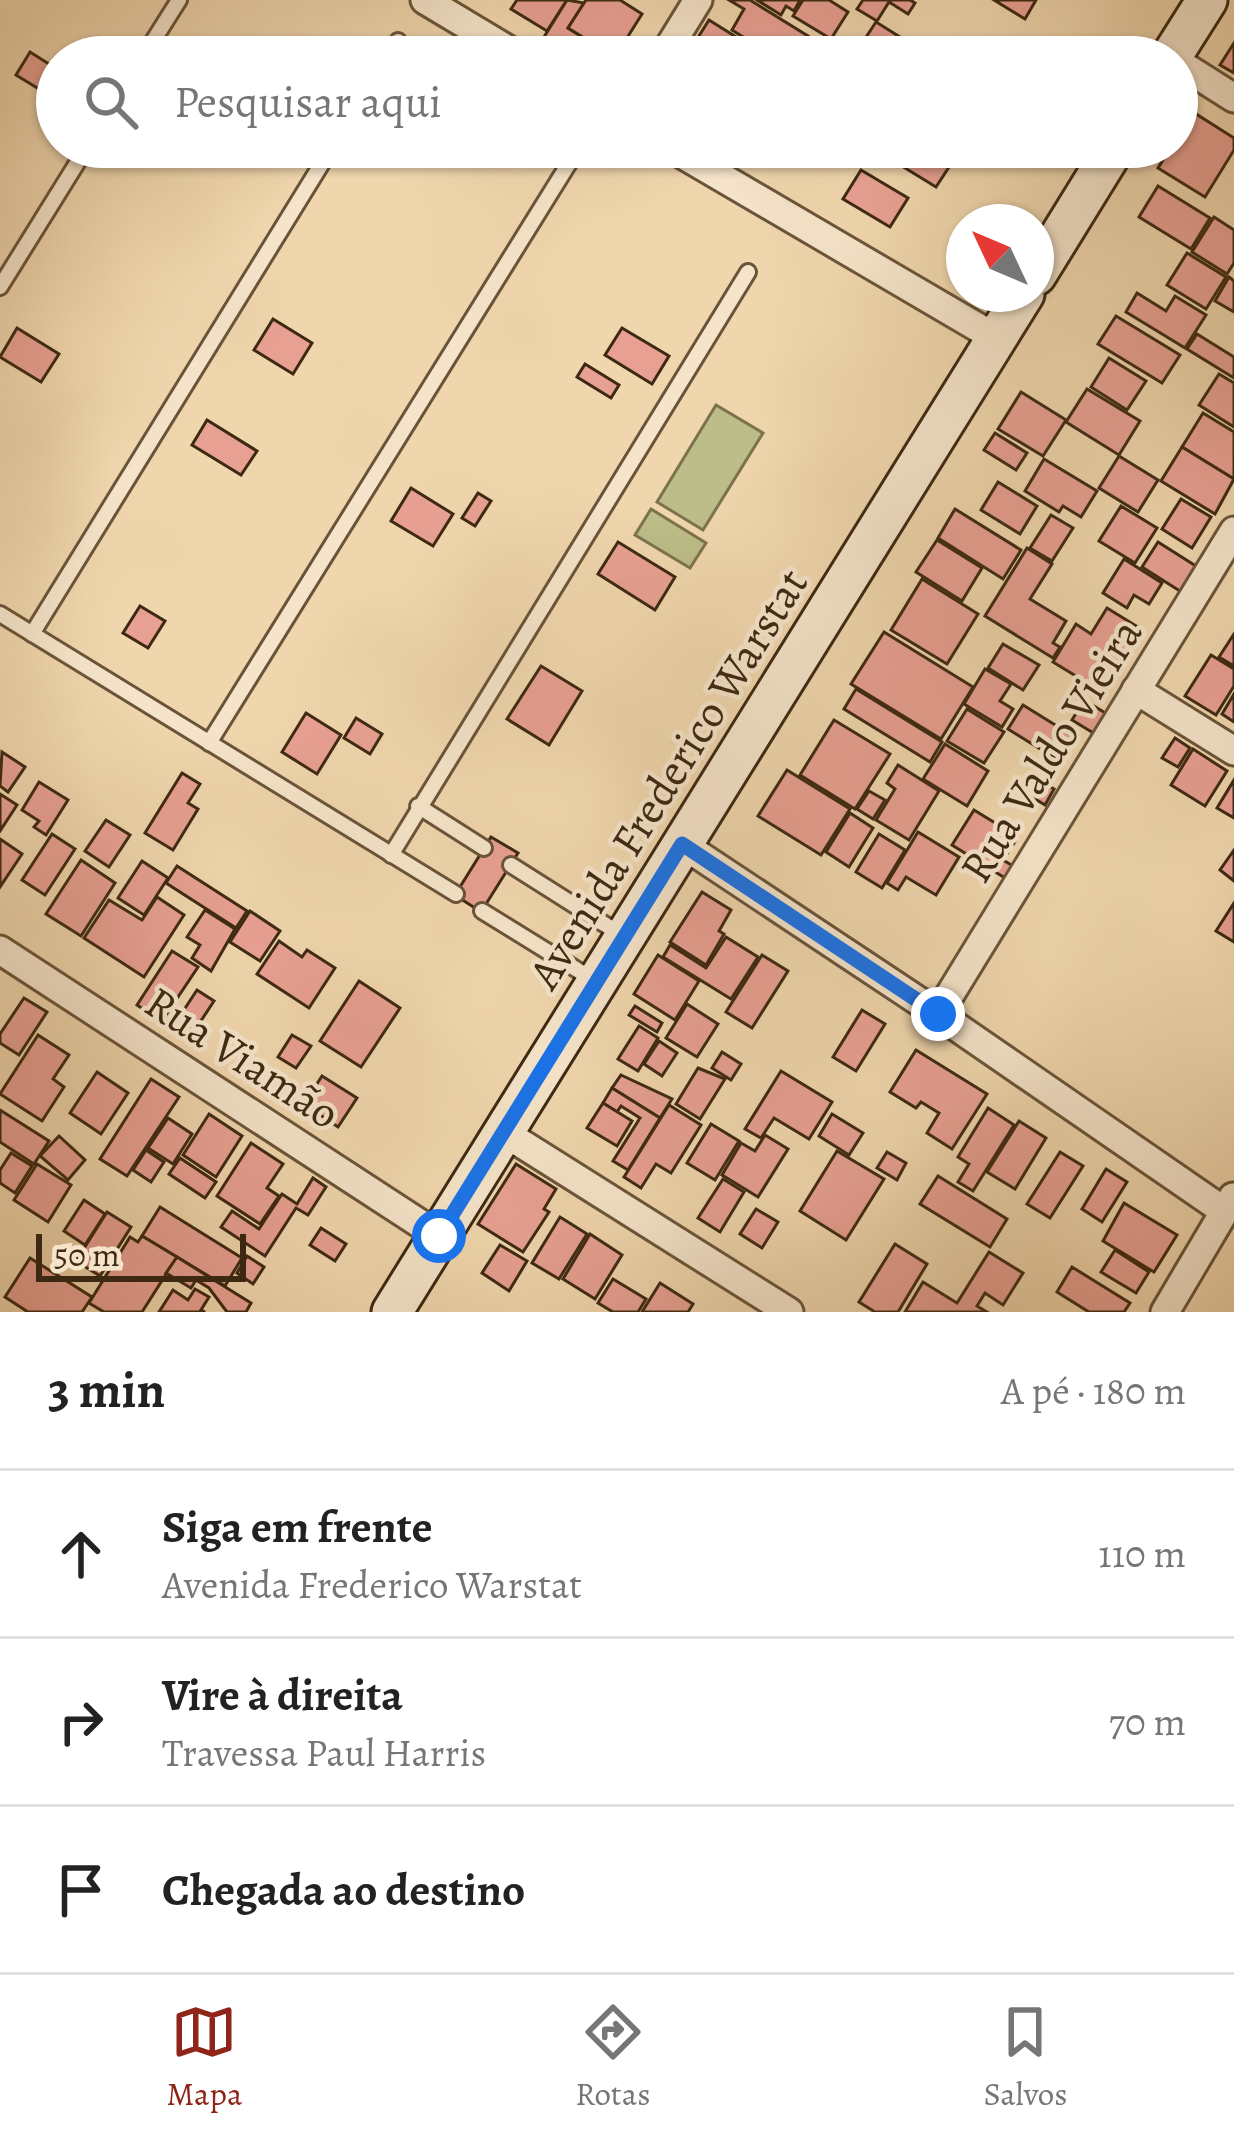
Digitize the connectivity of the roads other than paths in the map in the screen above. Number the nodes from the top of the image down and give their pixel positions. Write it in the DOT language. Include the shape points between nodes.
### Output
graph roads {
  1 [pos="179,0"];
  2 [pos="425,0"];
  3 [pos="698,0"];
  4 [pos="1207,0"];
  5 [pos="156,36"];
  6 [pos="485,36"];
  7 [pos="676,36"];
  8 [pos="1187,36"];
  9 [pos="1198,75"];
  10 [pos="1234,98"];
  11 [pos="74,168"];
  12 [pos="319,168"];
  13 [pos="566,168"];
  14 [pos="706,168"];
  15 [pos="1102,168"];
  16 [pos="1054,245"];
  17 [pos="748,272"];
  18 [pos="0,287"];
  19 [pos="1013,312"];
  20 [pos="996,338"];
  21 [pos="1234,531"];
  22 [pos="0,614"];
  23 [pos="32,634"];
  24 [pos="1136,690"];
  25 [pos="209,743"];
  26 [pos="1234,751"];
  27 [pos="418,806"];
  28 [pos="682,844"];
  29 [pos="484,848"];
  30 [pos="391,854"];
  31 [pos="511,865"];
  32 [pos="456,894"];
  33 [pos="482,911"];
  34 [pos="625,937"];
  35 [pos="0,950"];
  36 [pos="597,982"];
  37 [pos="938,1014"];
  38 [pos="503,1132"];
  39 [pos="1229,1203"];
  40 [pos="439,1236"];
  41 [pos="392,1312"];
  42 [pos="789,1312"];
  43 [pos="1165,1312"];
  1 -- 5 [label="lane"];
  2 -- 6 [label="street"];
  3 -- 7 [label="street"];
  4 -- 8 [label="street"];
  9 -- 10 [label="street"];
  11 -- 18 [label="lane"];
  12 -- 23 [label="lane"];
  13 -- 25 [label="lane"];
  14 -- 20 [label="street"];
  15 -- 16 [label="street"];
  17 -- 27 [label="lane"];
  19 -- 20 [label="street, Avenida Frederico Warstat"];
  20 -- 28 [label="street, Avenida Frederico Warstat"];
  21 -- 24 [label="street, Rua Valdo Vieira"];
  22 -- 23 [label="lane"];
  23 -- 25 [label="lane"];
  24 -- 26 [label="street"];
  24 -- 37 [label="street, Rua Valdo Vieira"];
  25 -- 30 [label="lane"];
  27 -- 29 [label="lane"];
  27 -- 30 [label="lane"];
  28 -- 34 [label="street, Avenida Frederico Warstat"];
  28 -- 37 [label="street"];
  30 -- 32 [label="lane"];
  31 -- 34 [label="lane"];
  33 -- 36 [label="lane"];
  34 -- 36 [label="street, Avenida Frederico Warstat"];
  35 -- 40 [label="street, Rua Viamão"];
  36 -- 38 [label="street, Avenida Frederico Warstat"];
  37 -- 39 [label="street"];
  38 -- 40 [label="street, Avenida Frederico Warstat"];
  38 -- 42 [label="street"];
  39 -- 43 [label="street"];
  40 -- 41 [label="street, Avenida Frederico Warstat"];
}
